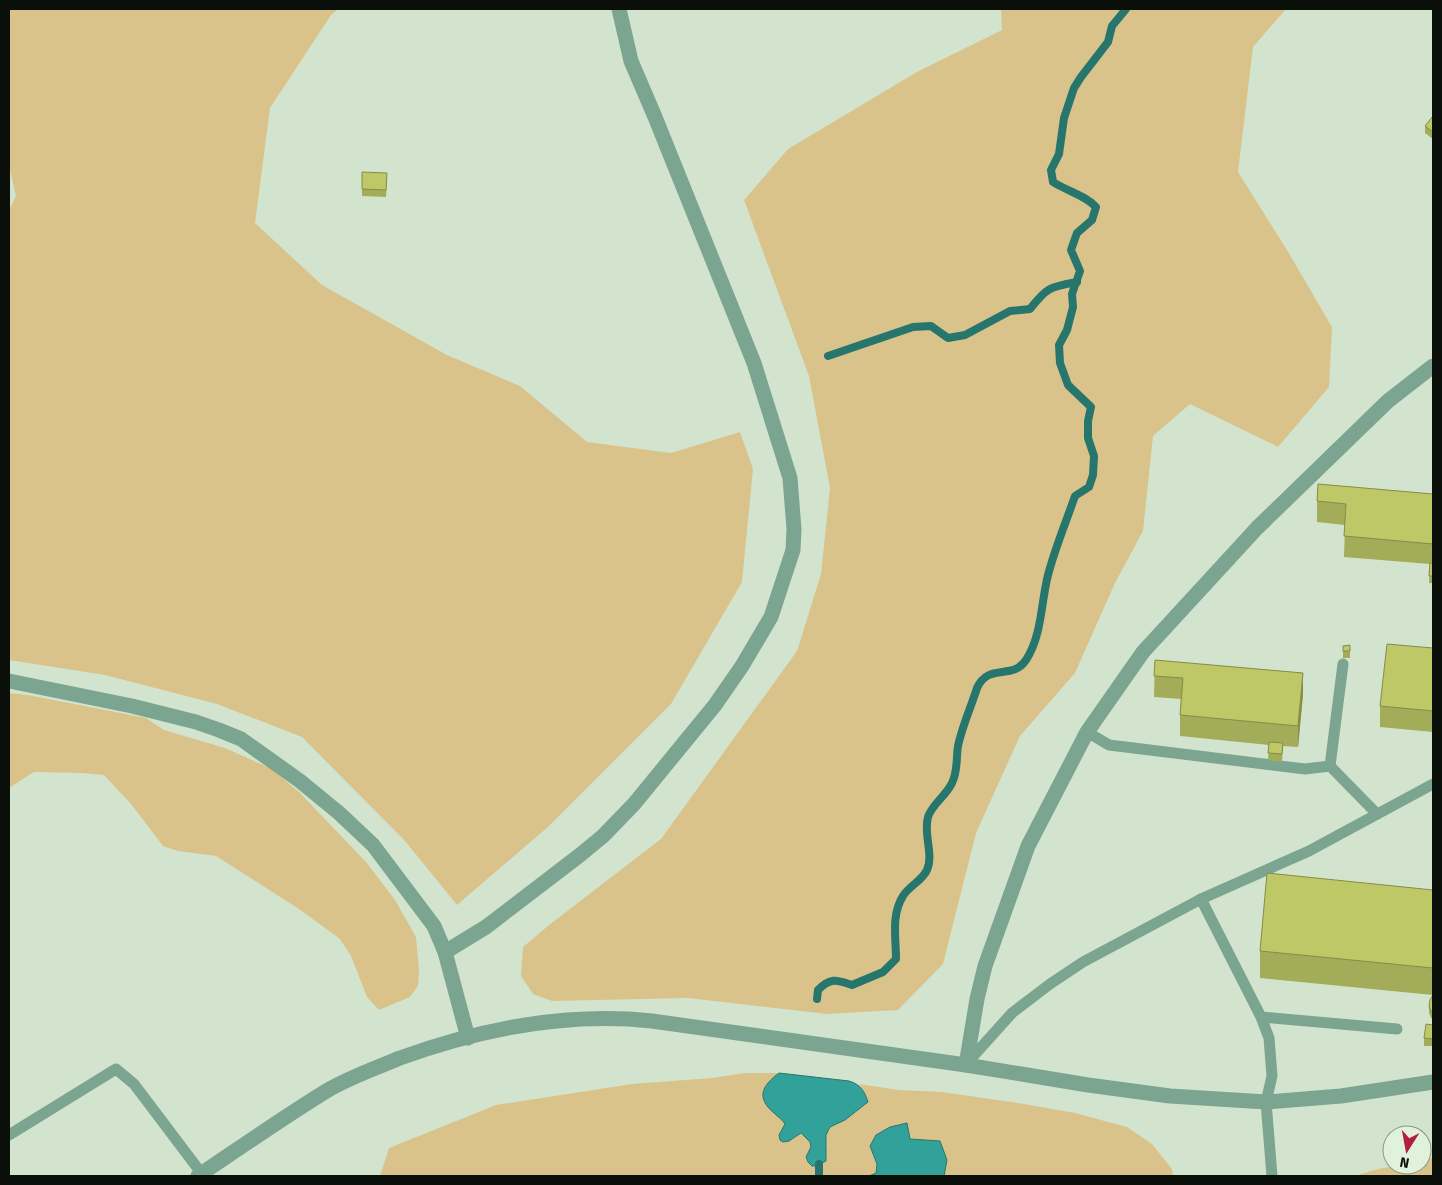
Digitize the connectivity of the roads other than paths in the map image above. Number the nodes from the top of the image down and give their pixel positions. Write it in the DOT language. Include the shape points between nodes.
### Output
graph roads {
  1 [pos="618,9"];
  2 [pos="1433,366"];
  3 [pos="1343,664"];
  4 [pos="9,681"];
  5 [pos="1087,732"];
  6 [pos="1330,766"];
  7 [pos="1433,784"];
  8 [pos="1377,814"];
  9 [pos="1201,899"];
  10 [pos="445,952"];
  11 [pos="1261,1017"];
  12 [pos="1397,1029"];
  13 [pos="468,1038"];
  14 [pos="966,1064"];
  15 [pos="1433,1082"];
  16 [pos="1266,1102"];
  17 [pos="9,1135"];
  18 [pos="200,1175"];
  19 [pos="1272,1176"];
  1 -- 10 [label="street" via="630,61 754,363 790,478 793,550 771,617 742,666 715,705 634,804 603,836 572,861 486,927"];
  2 -- 5 [label="street" via="1388,401 1257,528 1143,652"];
  3 -- 6 [label="lane"];
  4 -- 10 [label="street" via="178,717 240,739 339,813 373,846 434,926"];
  5 -- 6 [label="lane" via="1109,745 1305,769"];
  5 -- 14 [label="street" via="1028,846 985,966"];
  6 -- 8 [label="lane"];
  7 -- 8 [label="lane"];
  8 -- 9 [label="lane" via="1309,851"];
  9 -- 11 [label="lane"];
  9 -- 14 [label="lane" via="1083,962 1050,984 1012,1013"];
  10 -- 13 [label="street"];
  11 -- 12 [label="lane"];
  11 -- 16 [label="lane" via="1269,1038 1272,1076"];
  13 -- 14 [label="street" via="543,1022 622,1018"];
  13 -- 18 [label="street" via="368,1070 328,1090"];
  14 -- 16 [label="street" via="1170,1096"];
  15 -- 16 [label="street" via="1341,1096"];
  16 -- 19 [label="lane"];
  17 -- 18 [label="lane" via="116,1069 134,1084"];
}
